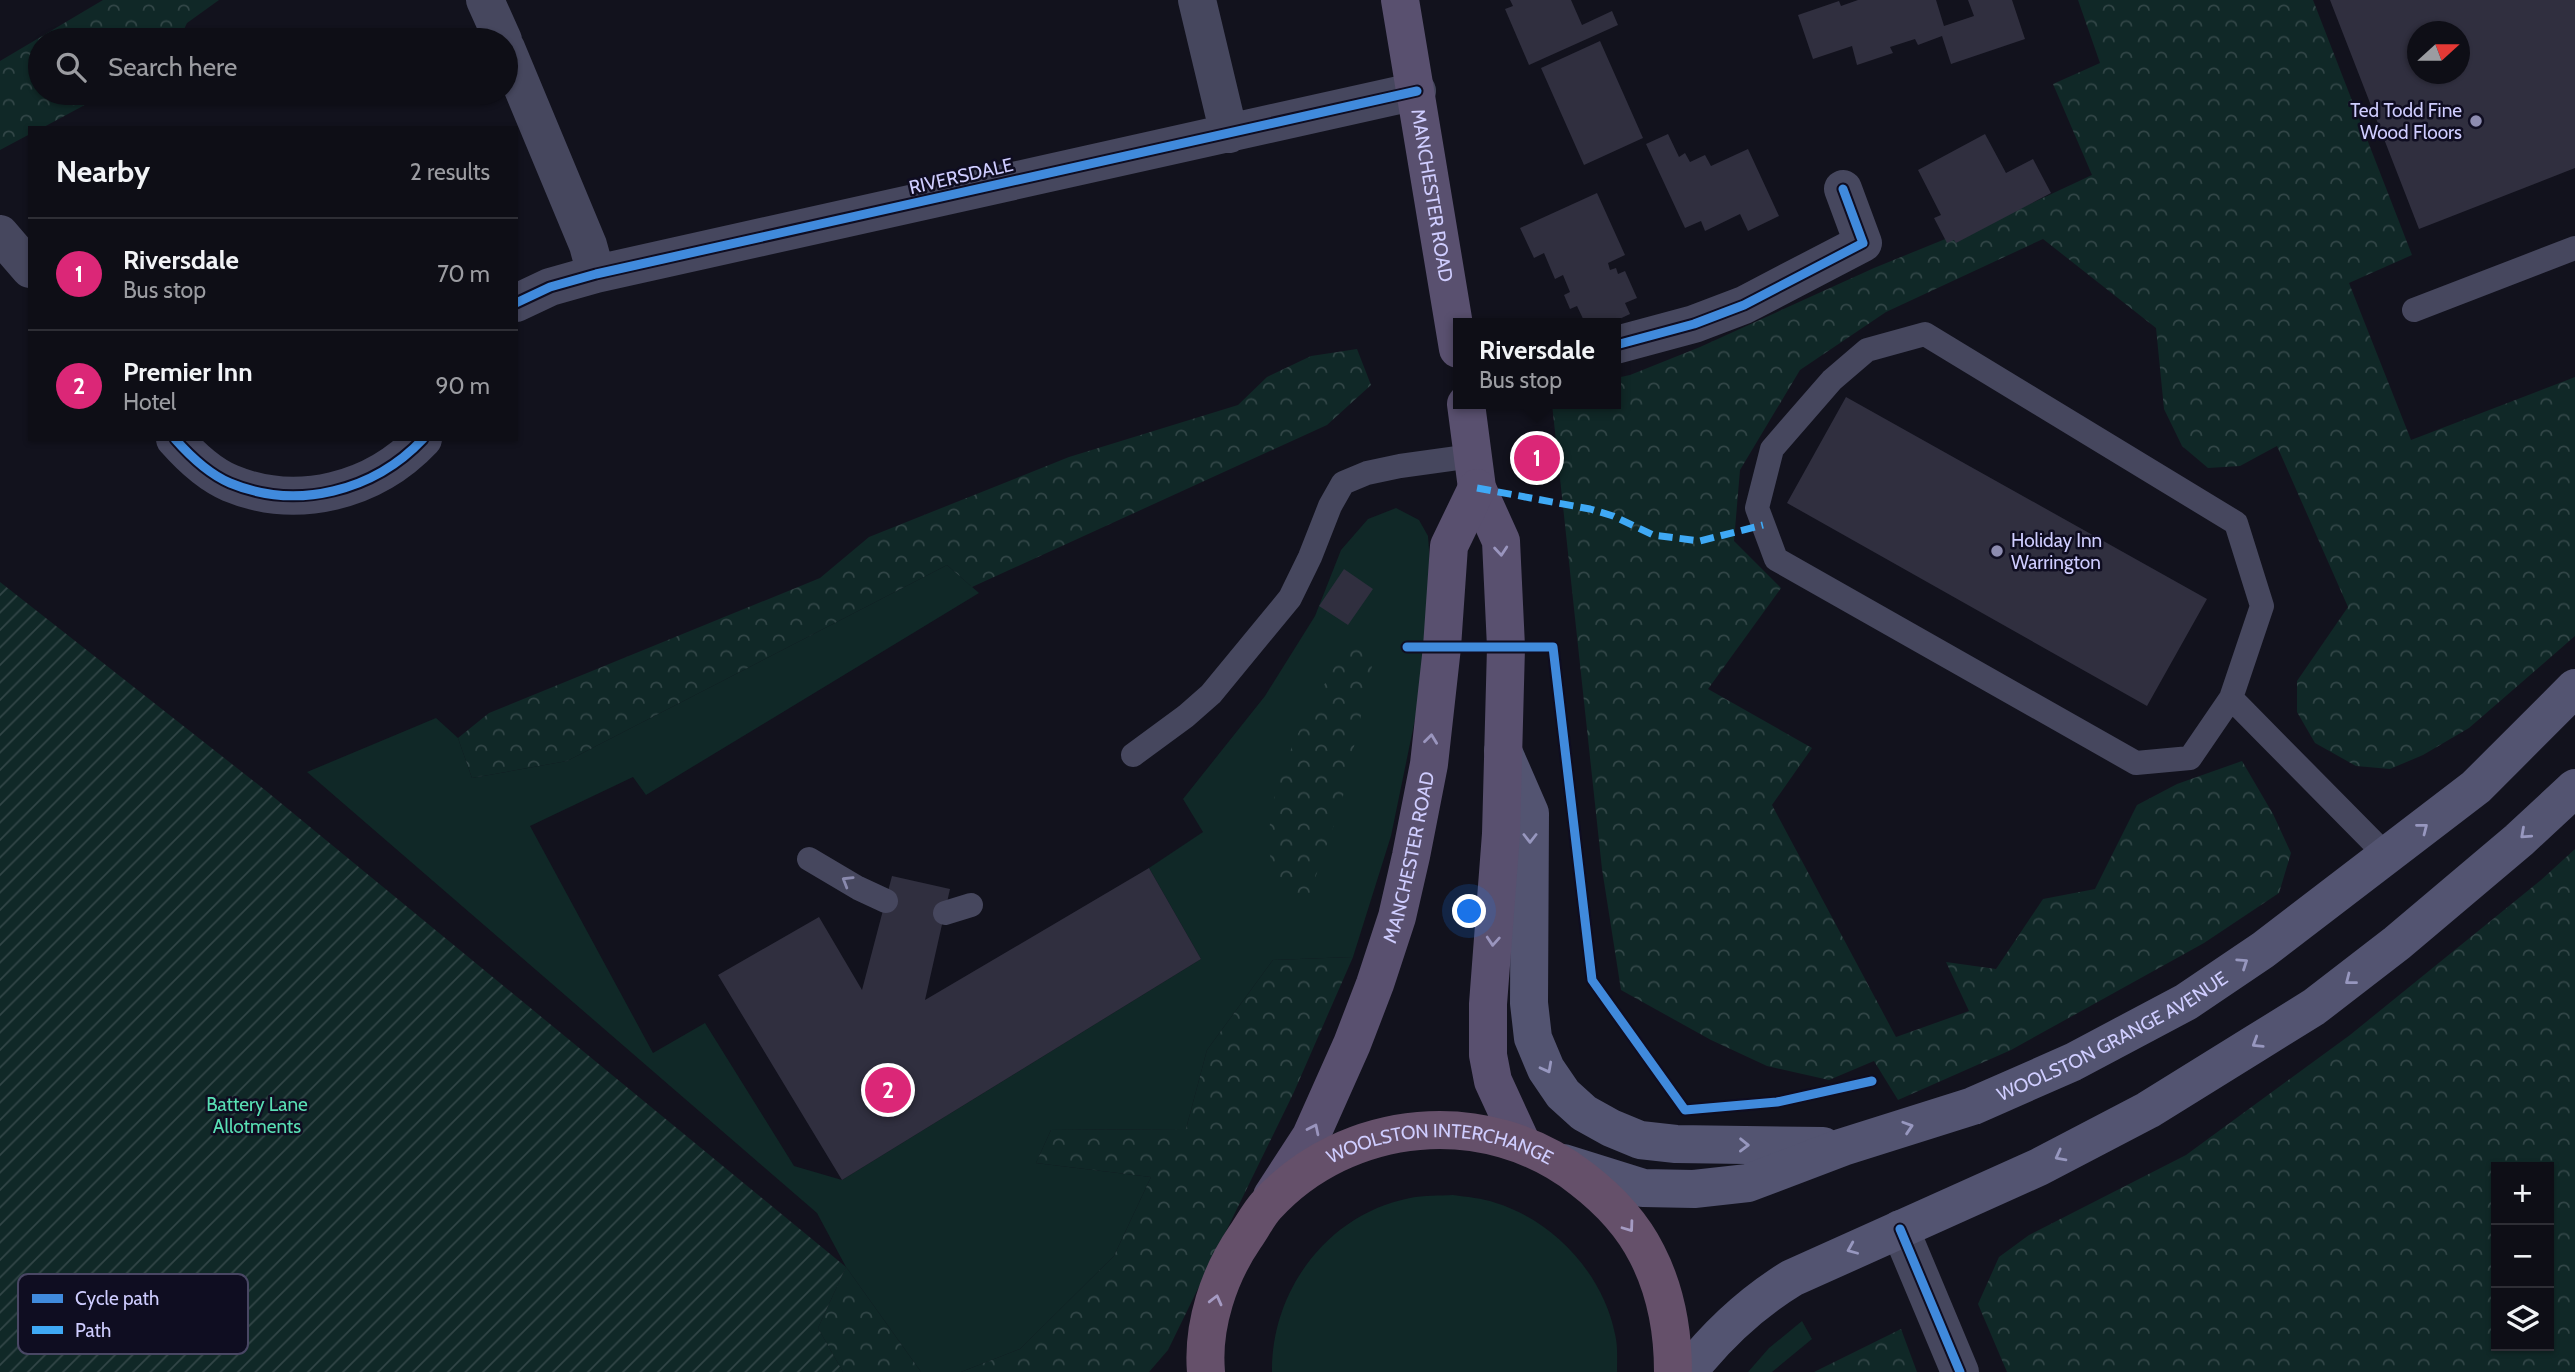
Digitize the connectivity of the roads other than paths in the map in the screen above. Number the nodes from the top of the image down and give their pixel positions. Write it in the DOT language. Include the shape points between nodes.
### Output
graph roads {
  1 [pos="485,0"];
  2 [pos="1197,0"];
  3 [pos="1400,0"];
  4 [pos="498,28"];
  5 [pos="518,77"];
  6 [pos="1417,91"];
  7 [pos="1229,134"];
  8 [pos="1843,189"];
  9 [pos="0,234"];
  10 [pos="2575,248"];
  11 [pos="28,267"];
  12 [pos="596,274"];
  13 [pos="518,302"];
  14 [pos="2414,310"];
  15 [pos="1453,318"];
  16 [pos="1621,344"];
  17 [pos="1467,409"];
  18 [pos="177,441"];
  19 [pos="421,441"];
  20 [pos="1475,472"];
  21 [pos="2575,688"];
  22 [pos="2231,698"];
  23 [pos="1503,751"];
  24 [pos="1133,754"];
  25 [pos="2575,788"];
  26 [pos="2387,856"];
  27 [pos="809,859"];
  28 [pos="886,901"];
  29 [pos="971,905"];
  30 [pos="945,913"];
  31 [pos="1522,1144"];
  32 [pos="1843,1147"];
  33 [pos="1563,1163"];
  34 [pos="1265,1207"];
  35 [pos="1900,1229"];
  36 [pos="1205,1370"];
  37 [pos="1674,1372"];
  38 [pos="1688,1372"];
  39 [pos="1960,1372"];
  1 -- 4 [label="street"];
  2 -- 7 [label="street"];
  3 -- 6 [label="main road, MANCHESTER ROAD"];
  5 -- 12 [label="street"];
  6 -- 7 [label="street, RIVERSDALE"];
  6 -- 15 [label="main road, MANCHESTER ROAD"];
  7 -- 12 [label="street, RIVERSDALE"];
  8 -- 16 [label="street" via="1863,243 1744,305"];
  9 -- 11 [label="street"];
  10 -- 14 [label="lane"];
  12 -- 13 [label="street, RIVERSDALE"];
  17 -- 20 [label="main road"];
  18 -- 19 [label="street" via="228,483 278,495 308,495 363,483 387,470"];
  20 -- 23 [label="main road, one-way" via="1501,541 1506,647"];
  20 -- 24 [label="lane" via="1378,471 1343,482 1290,598 1211,694"];
  34 -- 20 [label="main road, MANCHESTER ROAD, one-way" via="1311,1136 1376,984 1397,917 1429,764 1449,546"];
  26 -- 21 [label="main road, WOOLSTON GRANGE AVENUE, one-way" via="2476,787"];
  22 -- 22 [label="lane" via="2190,758 2136,763 1776,559 1757,508 1772,449 1832,380 1867,350 1925,334 2236,523 2262,606"];
  22 -- 26 [label="lane"];
  23 -- 31 [label="main road, one-way" via="1488,1055 1493,1082"];
  23 -- 32 [label="main road, one-way" via="1530,813 1529,1003 1533,1038 1563,1094 1584,1112 1640,1140"];
  25 -- 35 [label="main road, one-way" via="2397,943 2315,1007 2136,1116 2039,1167"];
  32 -- 26 [label="main road, WOOLSTON GRANGE AVENUE, one-way" via="1973,1106 2096,1050 2186,1002"];
  28 -- 27 [label="lane, one-way"];
  29 -- 30 [label="lane"];
  31 -- 33 [label="highway, WOOLSTON INTERCHANGE"];
  31 -- 34 [label="highway, WOOLSTON INTERCHANGE" via="1449,1129 1385,1135 1326,1158"];
  32 -- 33 [label="main road, WOOLSTON GRANGE AVENUE" via="1748,1182 1694,1189 1643,1188"];
  33 -- 37 [label="highway, WOOLSTON INTERCHANGE, one-way" via="1601,1194 1646,1253 1669,1316"];
  36 -- 34 [label="highway, WOOLSTON INTERCHANGE, one-way" via="1216,1295 1230,1259"];
  35 -- 38 [label="main road, one-way" via="1815,1265 1764,1294 1723,1331"];
  35 -- 39 [label="street"];
}
